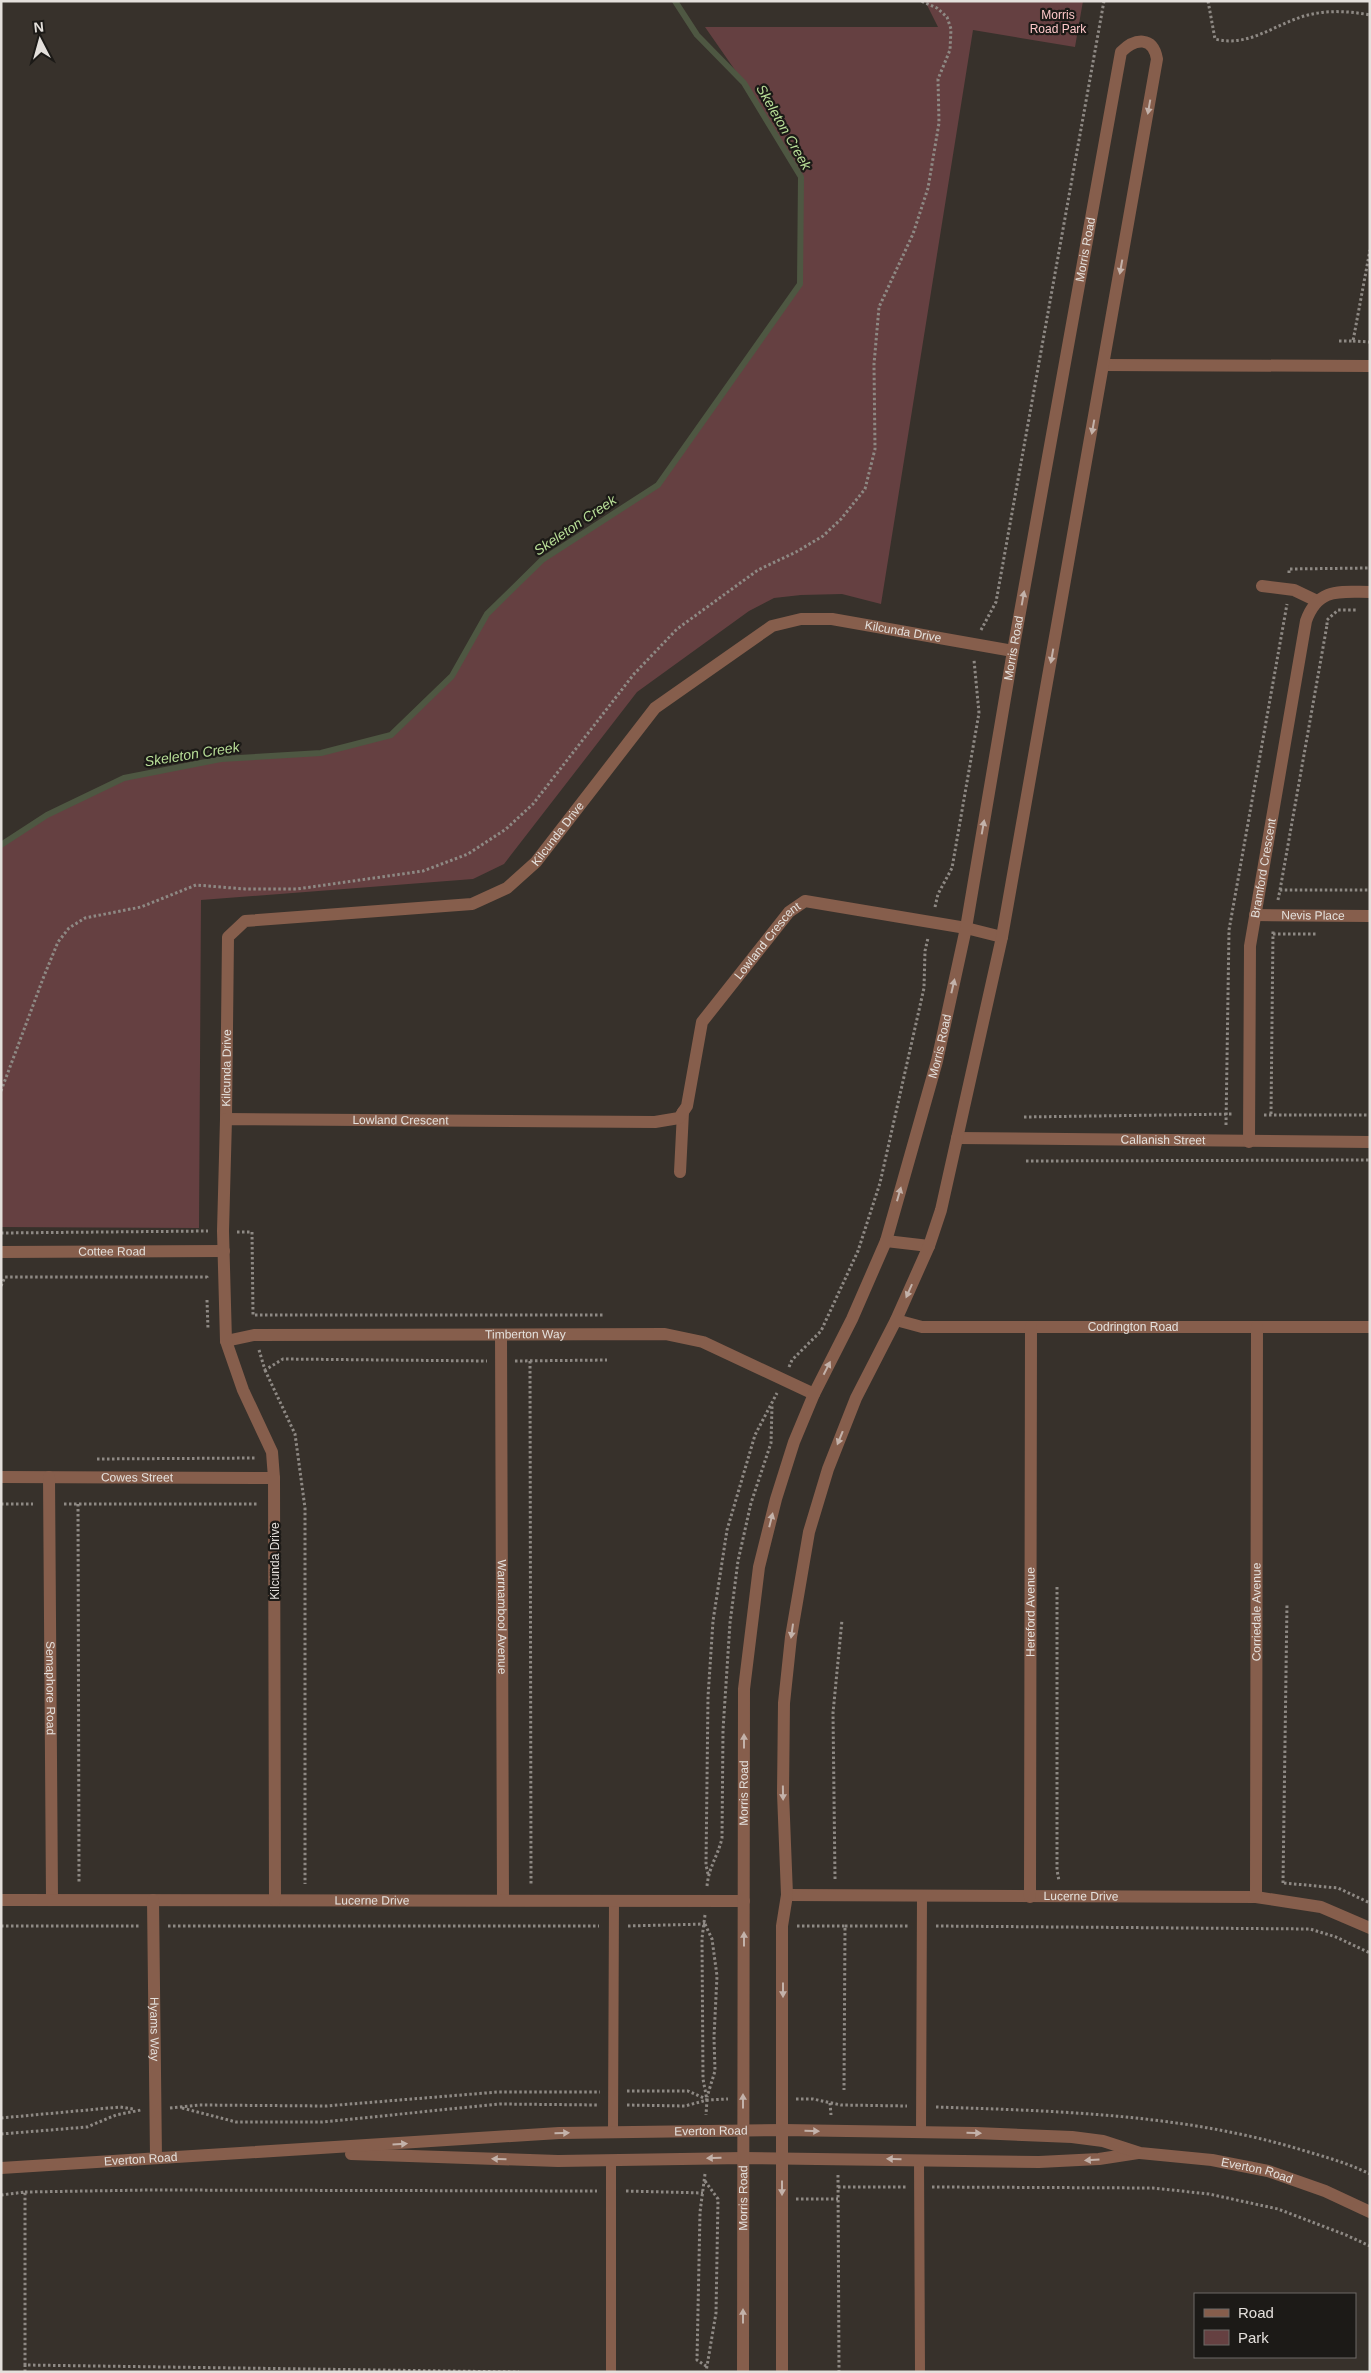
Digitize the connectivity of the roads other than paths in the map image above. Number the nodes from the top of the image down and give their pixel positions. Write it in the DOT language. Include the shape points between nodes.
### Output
graph roads {
  1 [pos="1104,365"];
  2 [pos="1370,366"];
  3 [pos="1262,586"];
  4 [pos="1370,592"];
  5 [pos="1317,601"];
  6 [pos="1013,652"];
  7 [pos="1255,915"];
  8 [pos="1370,916"];
  9 [pos="966,928"];
  10 [pos="1002,937"];
  11 [pos="683,1112"];
  12 [pos="226,1119"];
  13 [pos="957,1138"];
  14 [pos="1249,1142"];
  15 [pos="1370,1142"];
  16 [pos="680,1172"];
  17 [pos="886,1241"];
  18 [pos="930,1246"];
  19 [pos="224,1251"];
  20 [pos="1,1252"];
  21 [pos="896,1320"];
  22 [pos="1031,1327"];
  23 [pos="1257,1327"];
  24 [pos="1370,1327"];
  25 [pos="501,1335"];
  26 [pos="226,1341"];
  27 [pos="814,1394"];
  28 [pos="1,1477"];
  29 [pos="49,1477"];
  30 [pos="274,1478"];
  31 [pos="787,1896"];
  32 [pos="922,1896"];
  33 [pos="1030,1897"];
  34 [pos="1256,1897"];
  35 [pos="52,1899"];
  36 [pos="1,1900"];
  37 [pos="153,1900"];
  38 [pos="275,1900"];
  39 [pos="503,1900"];
  40 [pos="614,1900"];
  41 [pos="744,1901"];
  42 [pos="1370,1928"];
  43 [pos="783,2130"];
  44 [pos="743,2131"];
  45 [pos="613,2132"];
  46 [pos="921,2132"];
  47 [pos="281,2152"];
  48 [pos="1140,2153"];
  49 [pos="156,2158"];
  50 [pos="743,2158"];
  51 [pos="783,2158"];
  52 [pos="611,2160"];
  53 [pos="919,2160"];
  54 [pos="1,2168"];
  55 [pos="1370,2212"];
  56 [pos="611,2372"];
  57 [pos="743,2372"];
  58 [pos="782,2372"];
  59 [pos="920,2372"];
  1 -- 2 [label="street"];
  6 -- 1 [label="street, Morris Road, one-way" via="1121,52 1128,45 1143,41 1152,45 1158,59"];
  1 -- 10 [label="street, one-way"];
  3 -- 5 [label="street" via="1294,590"];
  4 -- 5 [label="street" via="1338,592"];
  5 -- 7 [label="street, Bramford Crescent" via="1306,621"];
  9 -- 6 [label="street, Morris Road, one-way"];
  6 -- 12 [label="street, Kilcunda Drive" via="832,619 800,619 772,626 655,708 536,862 507,888 472,904 245,922 228,936"];
  7 -- 8 [label="street, Nevis Place"];
  7 -- 14 [label="street, Bramford Crescent" via="1249,959"];
  9 -- 10 [label="street, Lowland Crescent"];
  9 -- 11 [label="street, Lowland Crescent" via="805,901 789,912 702,1022 687,1106"];
  17 -- 9 [label="street, Morris Road, one-way" via="936,1061"];
  10 -- 13 [label="street"];
  11 -- 12 [label="street, Lowland Crescent" via="679,1118 655,1122"];
  11 -- 16 [label="street, Lowland Crescent"];
  12 -- 19 [label="street, Kilcunda Drive"];
  13 -- 14 [label="street, Callanish Street"];
  13 -- 18 [label="street"];
  14 -- 15 [label="street, Callanish Street"];
  17 -- 18 [label="street"];
  27 -- 17 [label="street, Morris Road, one-way"];
  18 -- 21 [label="street, one-way"];
  19 -- 20 [label="street, Cottee Road"];
  19 -- 26 [label="street, Kilcunda Drive"];
  21 -- 22 [label="street, Codrington Road" via="922,1327"];
  21 -- 31 [label="street, one-way" via="856,1398 828,1469 809,1532 799,1583 784,1703"];
  22 -- 23 [label="street, Codrington Road"];
  22 -- 33 [label="street, Hereford Avenue"];
  23 -- 24 [label="street, Codrington Road"];
  23 -- 34 [label="street, Corriedale Avenue"];
  25 -- 26 [label="street, Timberton Way" via="254,1335"];
  25 -- 27 [label="street, Timberton Way" via="665,1334 703,1342"];
  25 -- 39 [label="street, Warrnambool Avenue"];
  26 -- 30 [label="street, Kilcunda Drive" via="243,1390 272,1452"];
  41 -- 27 [label="street, Morris Road, one-way" via="744,1689 751,1618 759,1567 776,1499"];
  28 -- 29 [label="street, Cowes Street"];
  29 -- 30 [label="street, Cowes Street"];
  29 -- 35 [label="street, Semaphore Road"];
  30 -- 38 [label="street, Kilcunda Drive"];
  31 -- 32 [label="street, Lucerne Drive"];
  31 -- 43 [label="street, one-way" via="782,1926"];
  32 -- 33 [label="street, Lucerne Drive"];
  32 -- 46 [label="lane"];
  33 -- 34 [label="street, Lucerne Drive"];
  34 -- 42 [label="street, Lucerne Drive" via="1321,1907"];
  35 -- 36 [label="street, Lucerne Drive"];
  35 -- 37 [label="street, Lucerne Drive"];
  37 -- 38 [label="street, Lucerne Drive"];
  37 -- 49 [label="street, Hyams Way"];
  38 -- 39 [label="street, Lucerne Drive"];
  39 -- 40 [label="street, Lucerne Drive"];
  40 -- 41 [label="street, Lucerne Drive"];
  40 -- 45 [label="lane"];
  44 -- 41 [label="street, Morris Road, one-way"];
  43 -- 44 [label="street, Everton Road"];
  43 -- 46 [label="street, Everton Road, one-way"];
  43 -- 51 [label="street"];
  44 -- 45 [label="street, Everton Road"];
  44 -- 50 [label="street, Morris Road"];
  47 -- 45 [label="street, Everton Road, one-way"];
  46 -- 48 [label="street, Everton Road, one-way" via="1072,2137 1102,2141"];
  47 -- 49 [label="street, Everton Road"];
  52 -- 47 [label="street, Everton Road, one-way"];
  48 -- 53 [label="street, Everton Road, one-way" via="1071,2161"];
  48 -- 55 [label="street, Everton Road" via="1212,2160 1268,2171 1326,2191"];
  49 -- 54 [label="street, Everton Road"];
  50 -- 51 [label="street, Everton Road"];
  50 -- 52 [label="street, Everton Road, one-way"];
  57 -- 50 [label="street, Morris Road, one-way"];
  53 -- 51 [label="street, Everton Road, one-way"];
  51 -- 58 [label="street, one-way"];
  52 -- 56 [label="lane"];
  53 -- 59 [label="lane"];
}
